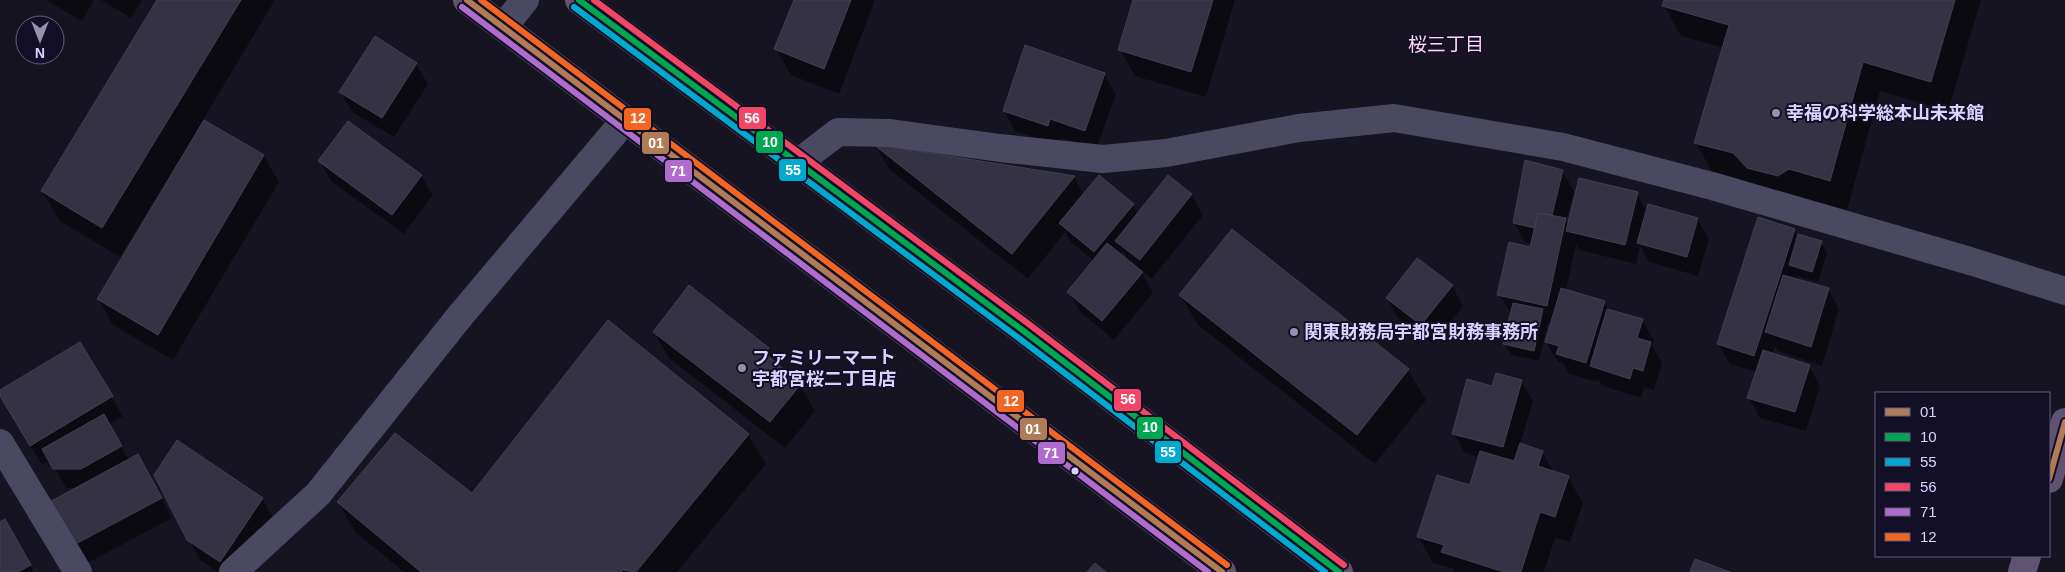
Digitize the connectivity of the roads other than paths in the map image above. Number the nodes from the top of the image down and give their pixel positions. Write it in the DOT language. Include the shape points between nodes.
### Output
graph roads {
  1 [pos="467,0"];
  2 [pos="525,0"];
  3 [pos="579,0"];
  4 [pos="504,26"];
  5 [pos="626,119"];
  6 [pos="799,162"];
  7 [pos="2065,291"];
  8 [pos="2065,422"];
  9 [pos="0,443"];
  10 [pos="2050,475"];
  11 [pos="2027,557"];
  12 [pos="78,572"];
  13 [pos="233,572"];
  14 [pos="1222,572"];
  15 [pos="1339,572"];
  16 [pos="2022,572"];
  1 -- 4 [label="highway"];
  2 -- 4 [label="street"];
  3 -- 6 [label="highway"];
  4 -- 5 [label="highway"];
  5 -- 13 [label="street" via="460,316 318,494"];
  5 -- 14 [label="highway"];
  6 -- 7 [label="street" via="838,132 890,133 1103,159 1175,151 1299,128 1394,118 1573,150 1712,186"];
  6 -- 15 [label="highway"];
  8 -- 10 [label="main road"];
  9 -- 12 [label="street"];
  11 -- 16 [label="main road"];
}
